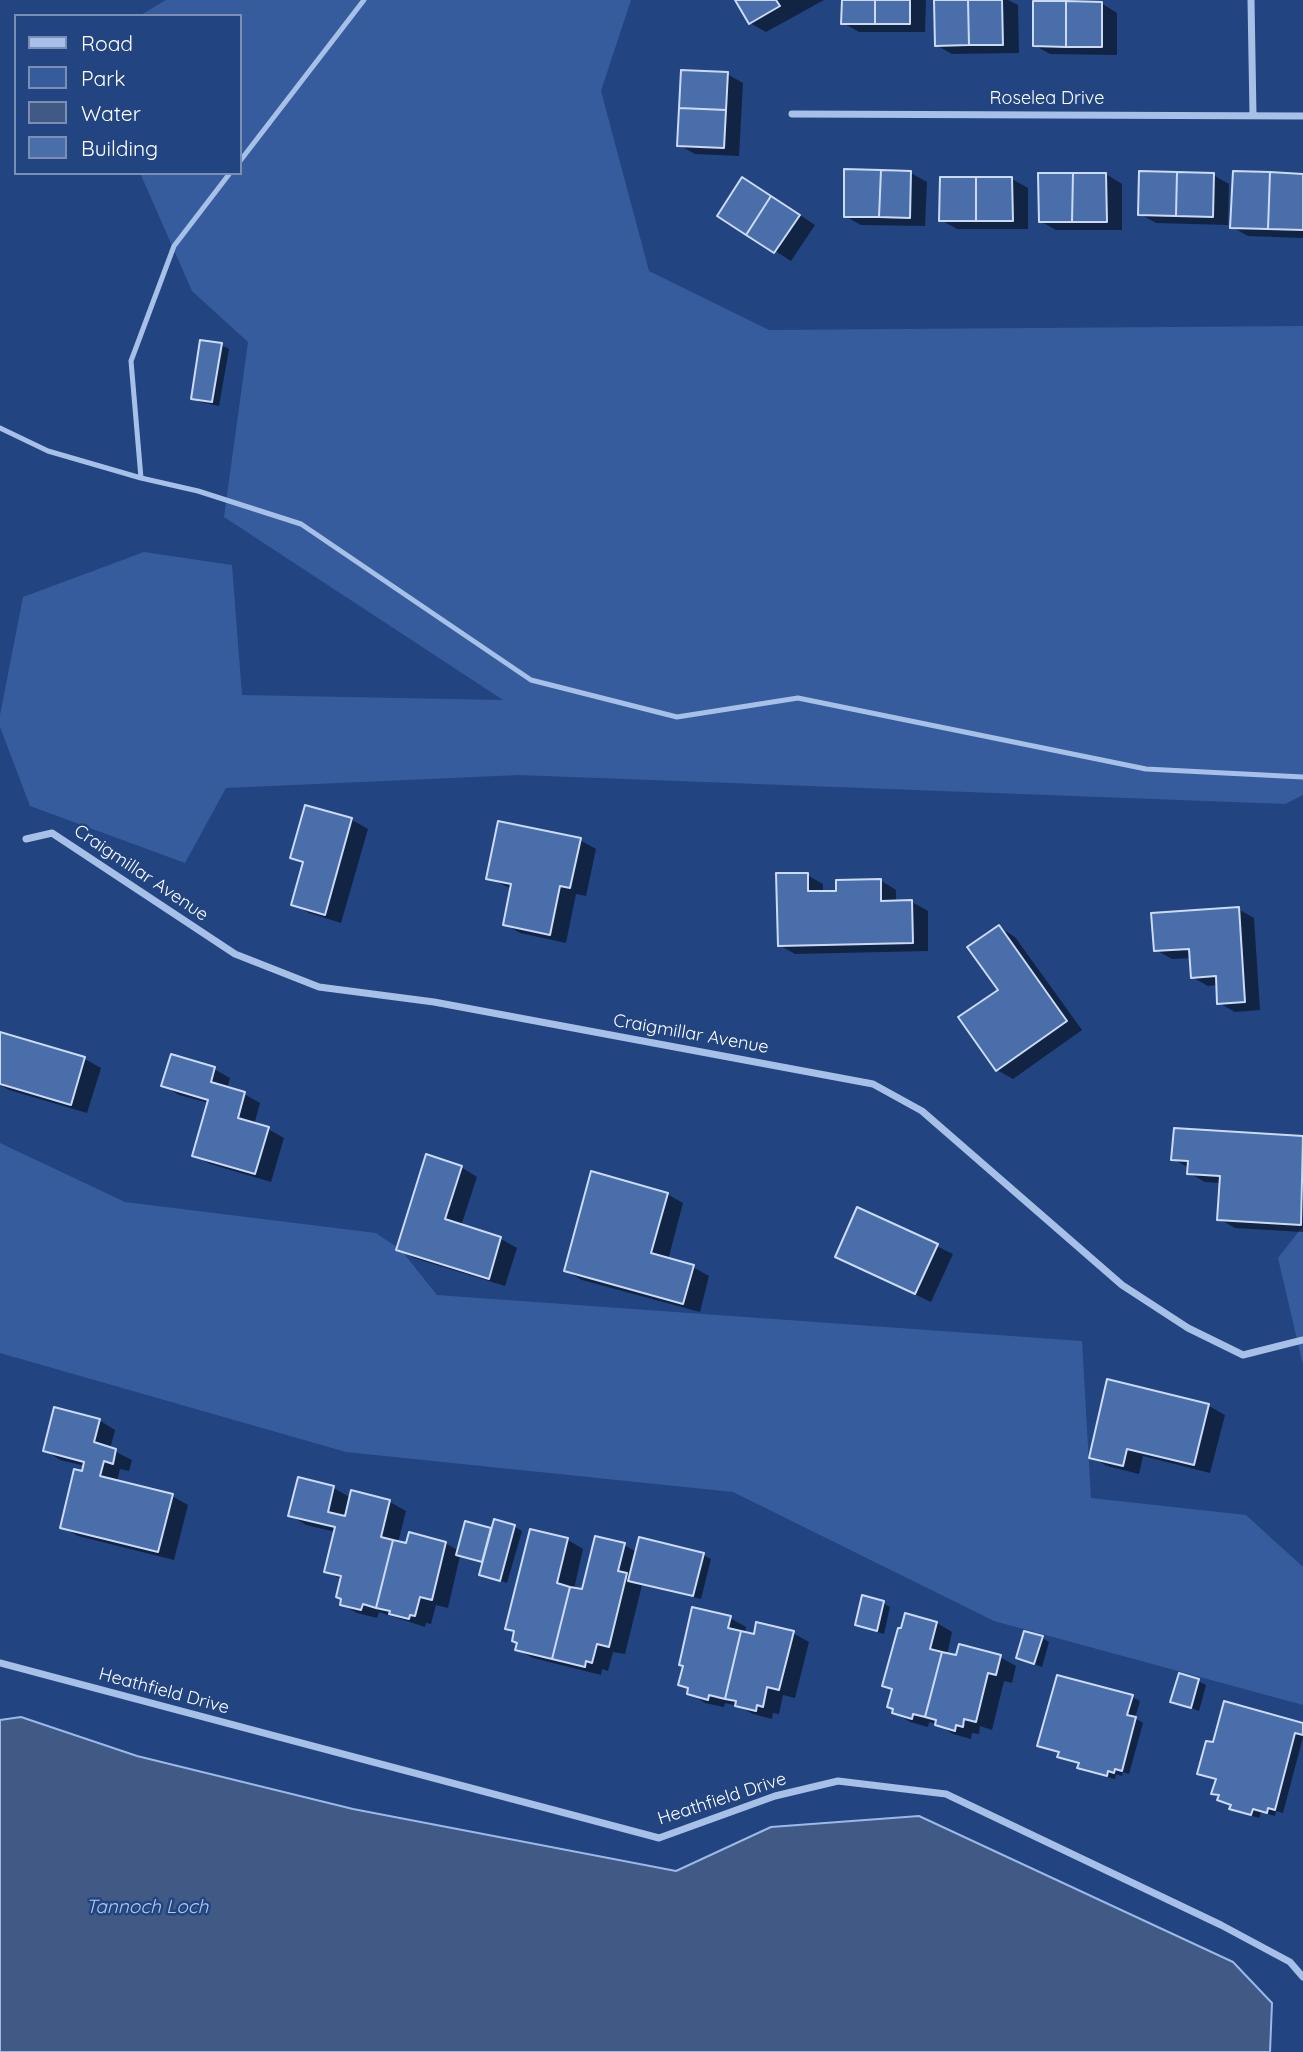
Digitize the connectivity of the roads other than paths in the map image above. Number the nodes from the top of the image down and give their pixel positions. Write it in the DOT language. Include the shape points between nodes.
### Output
graph roads {
  1 [pos="364,0"];
  2 [pos="1251,0"];
  3 [pos="792,114"];
  4 [pos="1253,115"];
  5 [pos="1303,116"];
  6 [pos="242,158"];
  7 [pos="228,175"];
  8 [pos="0,428"];
  9 [pos="141,478"];
  10 [pos="1303,777"];
  11 [pos="26,839"];
  12 [pos="1303,1340"];
  13 [pos="0,1663"];
  14 [pos="1303,1977"];
  1 -- 6 [label="lane"];
  2 -- 4 [label="street"];
  3 -- 4 [label="street, Roselea Drive"];
  4 -- 5 [label="street, Roselea Drive"];
  7 -- 9 [label="lane" via="174,246 131,361"];
  8 -- 9 [label="lane" via="48,452"];
  9 -- 10 [label="lane" via="301,524 531,680 677,717 798,698 1146,769"];
  11 -- 12 [label="street, Craigmillar Avenue" via="52,833 235,954 319,986 434,1002 873,1084 922,1111 1122,1285 1188,1328 1243,1355"];
  13 -- 14 [label="street, Heathfield Drive" via="659,1838 775,1796 838,1780 946,1794 1221,1925 1290,1962"];
}
